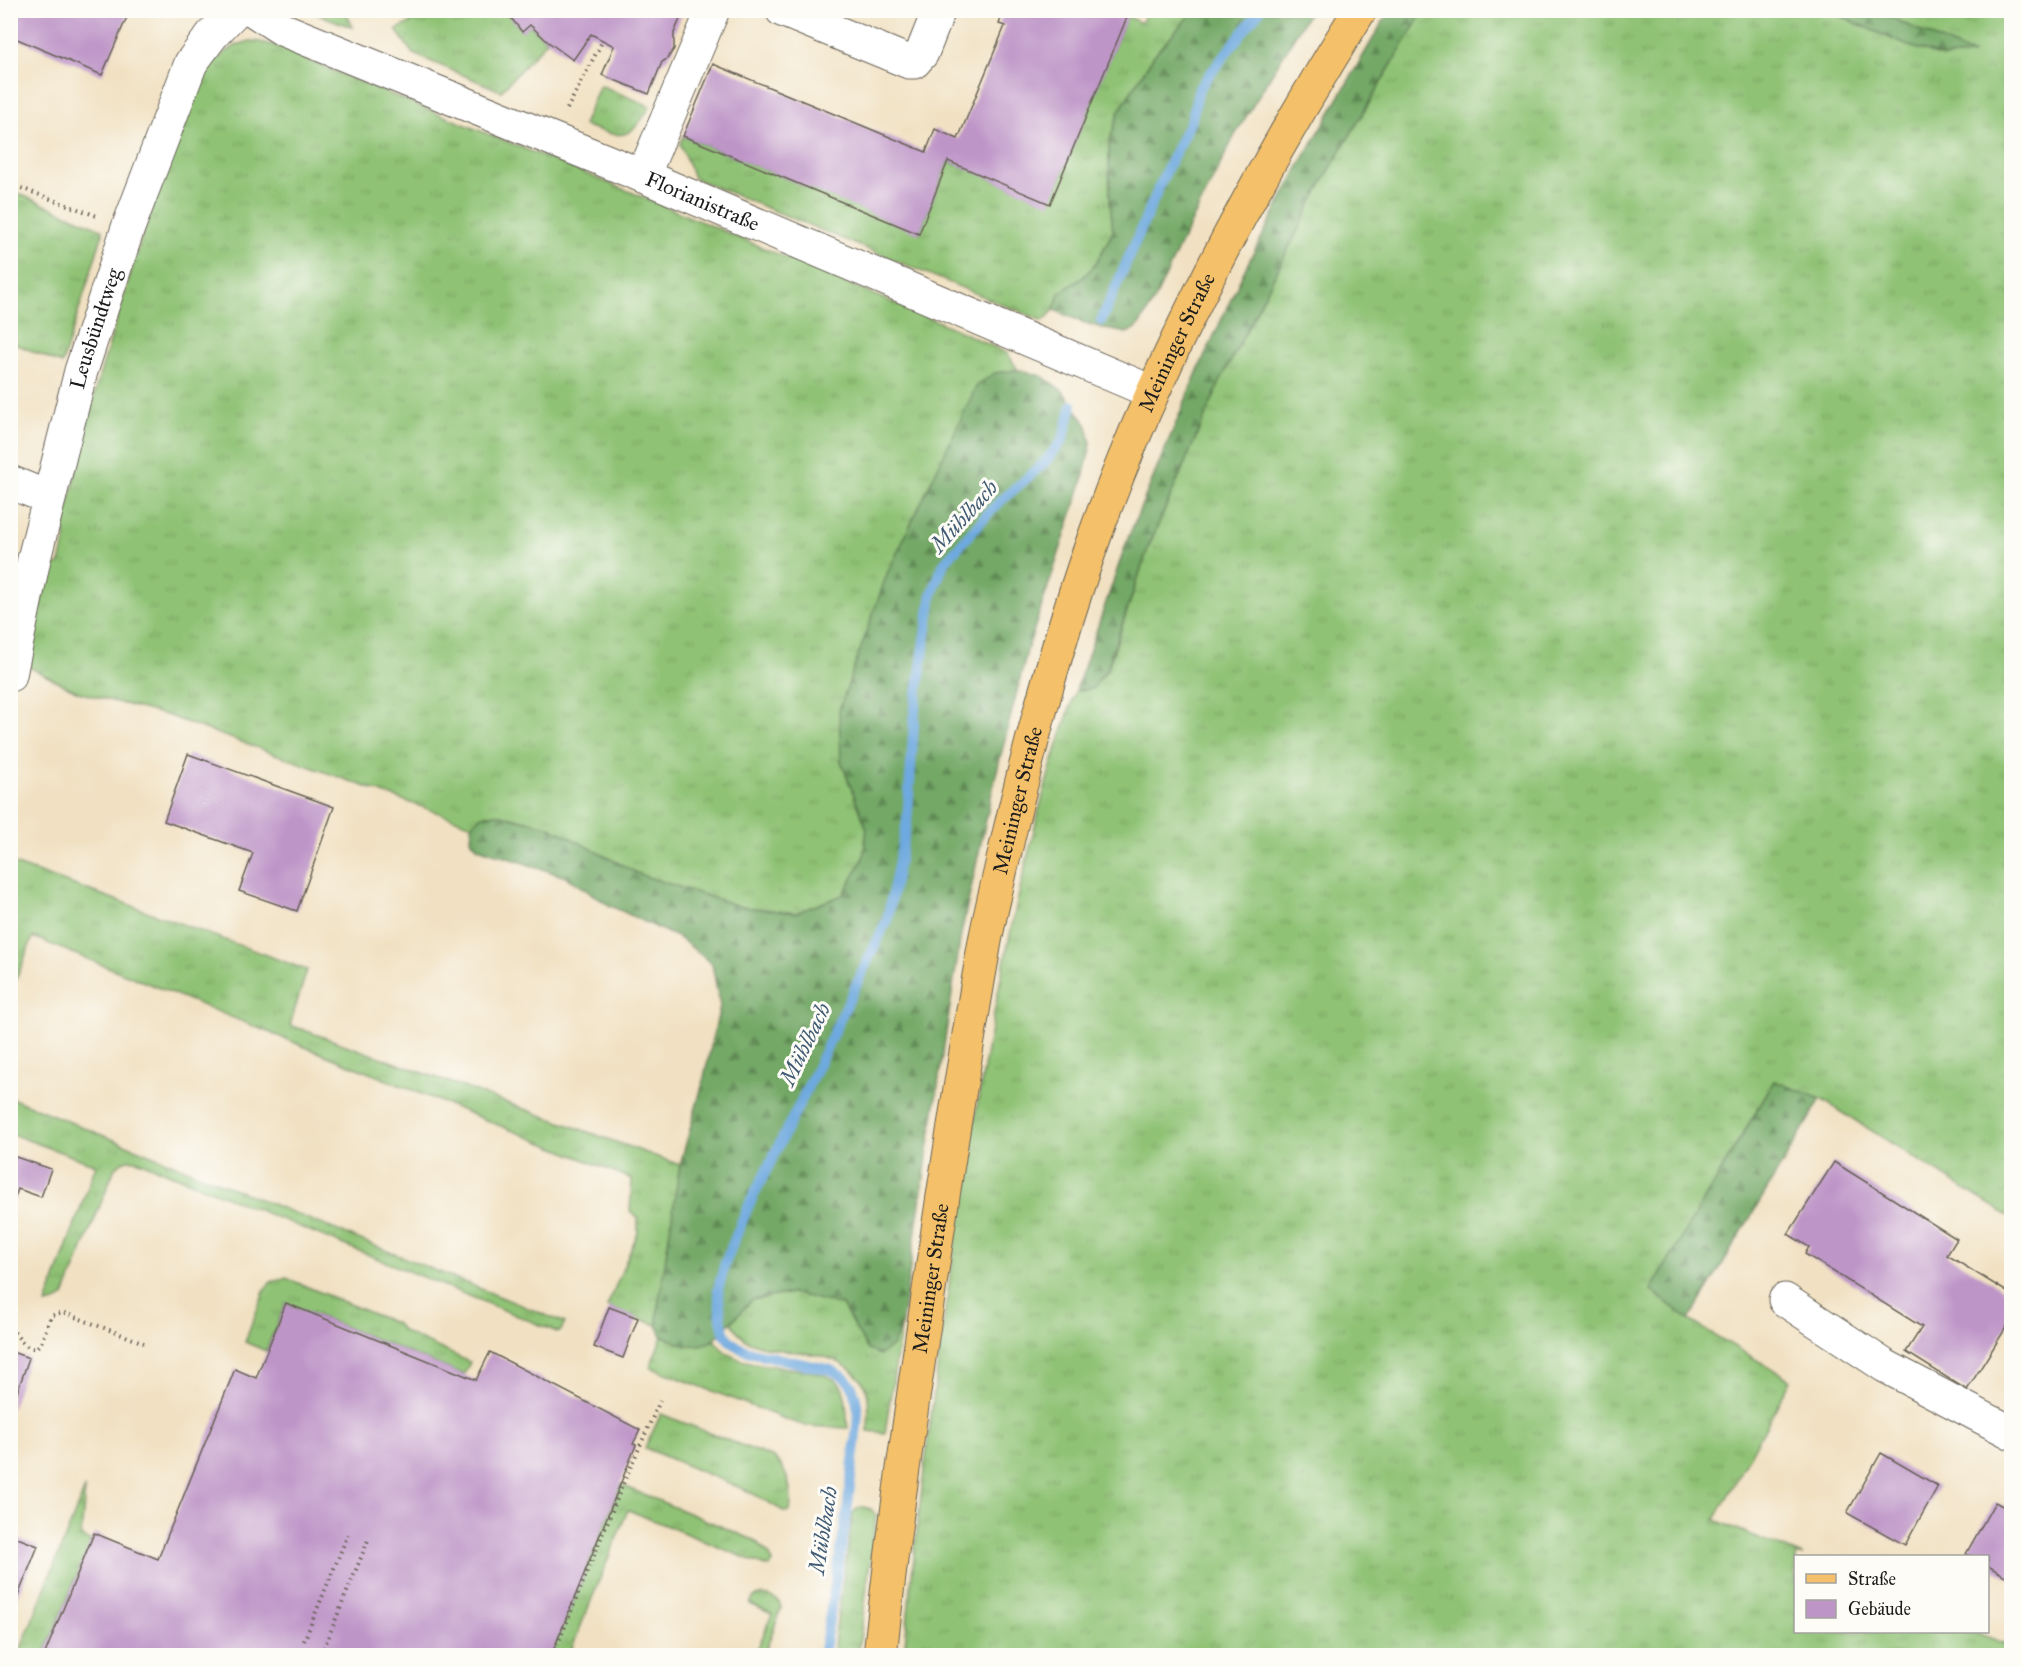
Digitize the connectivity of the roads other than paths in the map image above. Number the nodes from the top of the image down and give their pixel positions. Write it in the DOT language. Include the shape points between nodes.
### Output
graph roads {
  1 [pos="236,10"];
  2 [pos="253,10"];
  3 [pos="713,10"];
  4 [pos="782,10"];
  5 [pos="939,10"];
  6 [pos="1360,10"];
  7 [pos="643,176"];
  8 [pos="1152,392"];
  9 [pos="10,483"];
  10 [pos="49,498"];
  11 [pos="11,672"];
  12 [pos="1785,1299"];
  13 [pos="2012,1433"];
  14 [pos="880,1656"];
  1 -- 10 [label="street, Leusbündtweg" via="212,35 181,83 81,371"];
  2 -- 7 [label="street, Florianistraße" via="284,30"];
  3 -- 7 [label="street"];
  4 -- 5 [label="street" via="909,62 922,53"];
  6 -- 8 [label="main road, Meininger Straße" via="1238,219"];
  7 -- 8 [label="street, Florianistraße"];
  8 -- 14 [label="main road, Meininger Straße" via="1095,537 1054,662 1019,790 986,937 954,1119 908,1431"];
  9 -- 10 [label="street"];
  10 -- 11 [label="street, Leusbündtweg"];
  12 -- 13 [label="street" via="1885,1366"];
}
